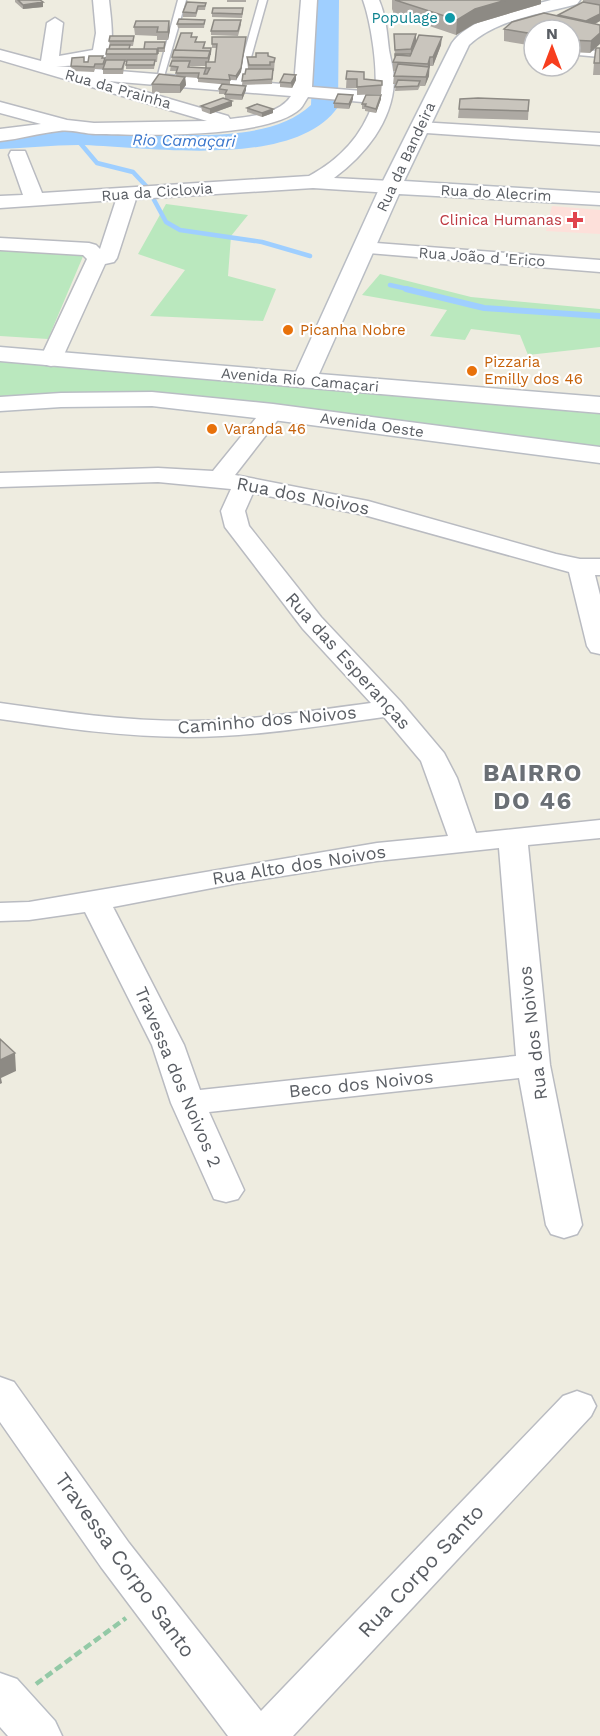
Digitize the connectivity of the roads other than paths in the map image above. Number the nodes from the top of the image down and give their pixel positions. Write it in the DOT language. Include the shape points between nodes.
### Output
graph roads {
  1 [pos="101,0"];
  2 [pos="182,0"];
  3 [pos="263,0"];
  4 [pos="309,0"];
  5 [pos="371,0"];
  6 [pos="571,0"];
  7 [pos="55,24"];
  8 [pos="582,53"];
  9 [pos="600,54"];
  10 [pos="0,55"];
  11 [pos="51,65"];
  12 [pos="159,80"];
  13 [pos="239,86"];
  14 [pos="306,92"];
  15 [pos="383,98"];
  16 [pos="0,106"];
  17 [pos="61,124"];
  18 [pos="235,124"];
  19 [pos="419,128"];
  20 [pos="0,135"];
  21 [pos="600,139"];
  22 [pos="18,155"];
  23 [pos="313,182"];
  24 [pos="391,188"];
  25 [pos="128,194"];
  26 [pos="600,198"];
  27 [pos="34,200"];
  28 [pos="0,202"];
  29 [pos="0,244"];
  30 [pos="363,248"];
  31 [pos="106,258"];
  32 [pos="600,266"];
  33 [pos="0,354"];
  34 [pos="51,359"];
  35 [pos="304,380"];
  36 [pos="0,404"];
  37 [pos="600,405"];
  38 [pos="273,412"];
  39 [pos="600,455"];
  40 [pos="219,479"];
  41 [pos="0,480"];
  42 [pos="245,485"];
  43 [pos="590,567"];
  44 [pos="600,646"];
  45 [pos="391,708"];
  46 [pos="0,711"];
  47 [pos="600,829"];
  48 [pos="513,840"];
  49 [pos="465,843"];
  50 [pos="95,901"];
  51 [pos="0,912"];
  52 [pos="533,1065"];
  53 [pos="188,1103"];
  54 [pos="226,1190"];
  55 [pos="564,1225"];
  56 [pos="0,1392"];
  57 [pos="578,1406"];
  58 [pos="254,1736"];
  59 [pos="265,1736"];
  1 -- 11 [label="street" via="104,33 100,53"];
  2 -- 12 [label="lane"];
  3 -- 13 [label="lane"];
  4 -- 14 [label="street"];
  5 -- 15 [label="street, Rua da Ciclovia" via="385,79"];
  6 -- 19 [label="street, Rua da Bandeira" via="480,28 466,36"];
  7 -- 11 [label="street"];
  8 -- 9 [label="lane"];
  10 -- 11 [label="street, Rua da Prainha"];
  11 -- 12 [label="street"];
  11 -- 18 [label="street, Rua da Prainha"];
  12 -- 13 [label="street"];
  13 -- 14 [label="street"];
  14 -- 15 [label="street"];
  14 -- 18 [label="street" via="280,112"];
  15 -- 23 [label="street, Rua da Ciclovia" via="378,116 353,154"];
  16 -- 17 [label="street"];
  17 -- 18 [label="street" via="104,129"];
  17 -- 20 [label="street"];
  19 -- 21 [label="street"];
  19 -- 24 [label="street, Rua da Bandeira"];
  22 -- 27 [label="street"];
  23 -- 24 [label="street, Rua da Ciclovia"];
  23 -- 25 [label="street, Rua da Ciclovia"];
  24 -- 26 [label="street, Rua do Alecrim"];
  24 -- 30 [label="street, Rua da Bandeira"];
  25 -- 27 [label="street, Rua da Ciclovia"];
  25 -- 31 [label="street"];
  27 -- 28 [label="street, Rua da Ciclovia"];
  29 -- 34 [label="street" via="89,249 97,259"];
  30 -- 32 [label="street, Rua João d 'Erico"];
  30 -- 35 [label="street, Rua da Bandeira"];
  33 -- 34 [label="street, Avenida Rio Camaçari"];
  34 -- 35 [label="street, Avenida Rio Camaçari"];
  35 -- 37 [label="street, Avenida Rio Camaçari"];
  36 -- 38 [label="street, Avenida Oeste" via="152,399"];
  38 -- 39 [label="street, Avenida Oeste"];
  38 -- 40 [label="street"];
  40 -- 41 [label="street, Rua dos Noivos" via="158,475"];
  40 -- 42 [label="street, Rua dos Noivos"];
  42 -- 43 [label="street, Rua dos Noivos" via="368,508 471,539"];
  42 -- 45 [label="street, Rua das Esperanças" via="232,511 237,527 312,623"];
  43 -- 44 [label="street"];
  45 -- 46 [label="street, Caminho dos Noivos" via="187,729"];
  45 -- 49 [label="street, Rua das Esperanças" via="434,759"];
  47 -- 48 [label="street, Rua Alto dos Noivos"];
  48 -- 49 [label="street, Rua Alto dos Noivos"];
  48 -- 52 [label="street, Rua dos Noivos"];
  49 -- 50 [label="street, Rua Alto dos Noivos" via="299,864"];
  50 -- 51 [label="street, Rua Alto dos Noivos"];
  50 -- 53 [label="street, Travessa dos Noivos 2" via="168,1045"];
  52 -- 53 [label="street, Beco dos Noivos"];
  52 -- 55 [label="street, Rua dos Noivos"];
  53 -- 54 [label="street, Travessa dos Noivos 2"];
  56 -- 58 [label="street, Travessa Corpo Santo"];
  57 -- 59 [label="street, Rua Corpo Santo"];
}
